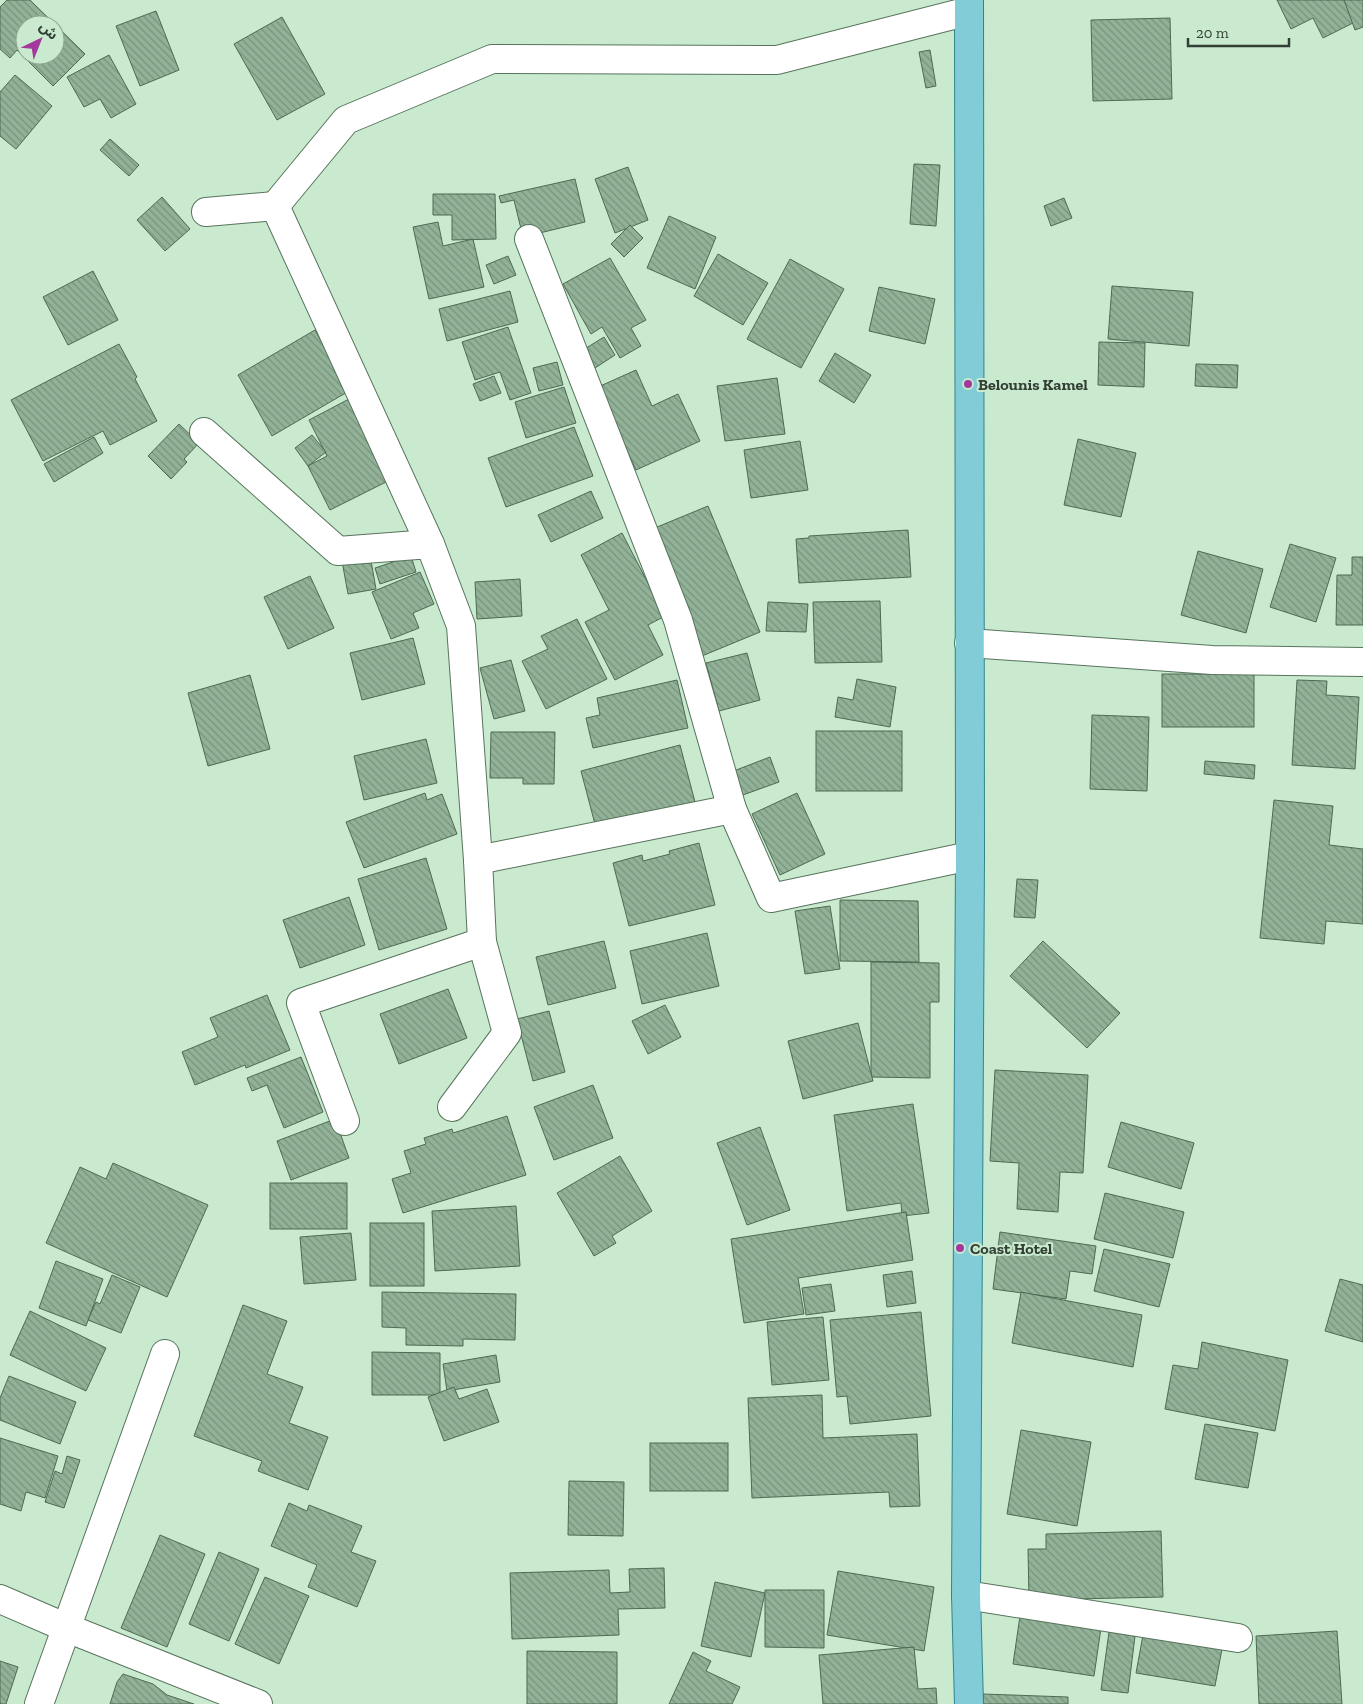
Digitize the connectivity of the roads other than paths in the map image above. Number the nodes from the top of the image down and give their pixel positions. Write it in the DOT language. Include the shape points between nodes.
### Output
graph roads {
  1 [pos="969,5"];
  2 [pos="275,206"];
  3 [pos="206,212"];
  4 [pos="529,239"];
  5 [pos="204,432"];
  6 [pos="430,544"];
  7 [pos="970,643"];
  8 [pos="1363,662"];
  9 [pos="732,809"];
  10 [pos="970,856"];
  11 [pos="478,860"];
  12 [pos="482,942"];
  13 [pos="452,1107"];
  14 [pos="345,1121"];
  15 [pos="165,1354"];
  16 [pos="966,1595"];
  17 [pos="0,1599"];
  18 [pos="67,1628"];
  19 [pos="1238,1638"];
  20 [pos="39,1704"];
  21 [pos="258,1704"];
  22 [pos="969,1704"];
  1 -- 2 [label="street" via="777,60 492,59 346,120"];
  1 -- 7 [label="main road"];
  2 -- 3 [label="street"];
  2 -- 6 [label="street"];
  4 -- 9 [label="street" via="678,620"];
  5 -- 6 [label="street" via="338,551"];
  6 -- 11 [label="street" via="461,626"];
  7 -- 8 [label="street" via="1212,660"];
  7 -- 10 [label="main road"];
  9 -- 10 [label="street" via="771,898"];
  9 -- 11 [label="street"];
  10 -- 16 [label="main road"];
  11 -- 12 [label="street"];
  12 -- 13 [label="street" via="507,1033"];
  12 -- 14 [label="street" via="301,1003"];
  15 -- 18 [label="street"];
  16 -- 19 [label="street"];
  16 -- 22 [label="main road"];
  17 -- 18 [label="street"];
  18 -- 20 [label="street"];
  18 -- 21 [label="street"];
}
